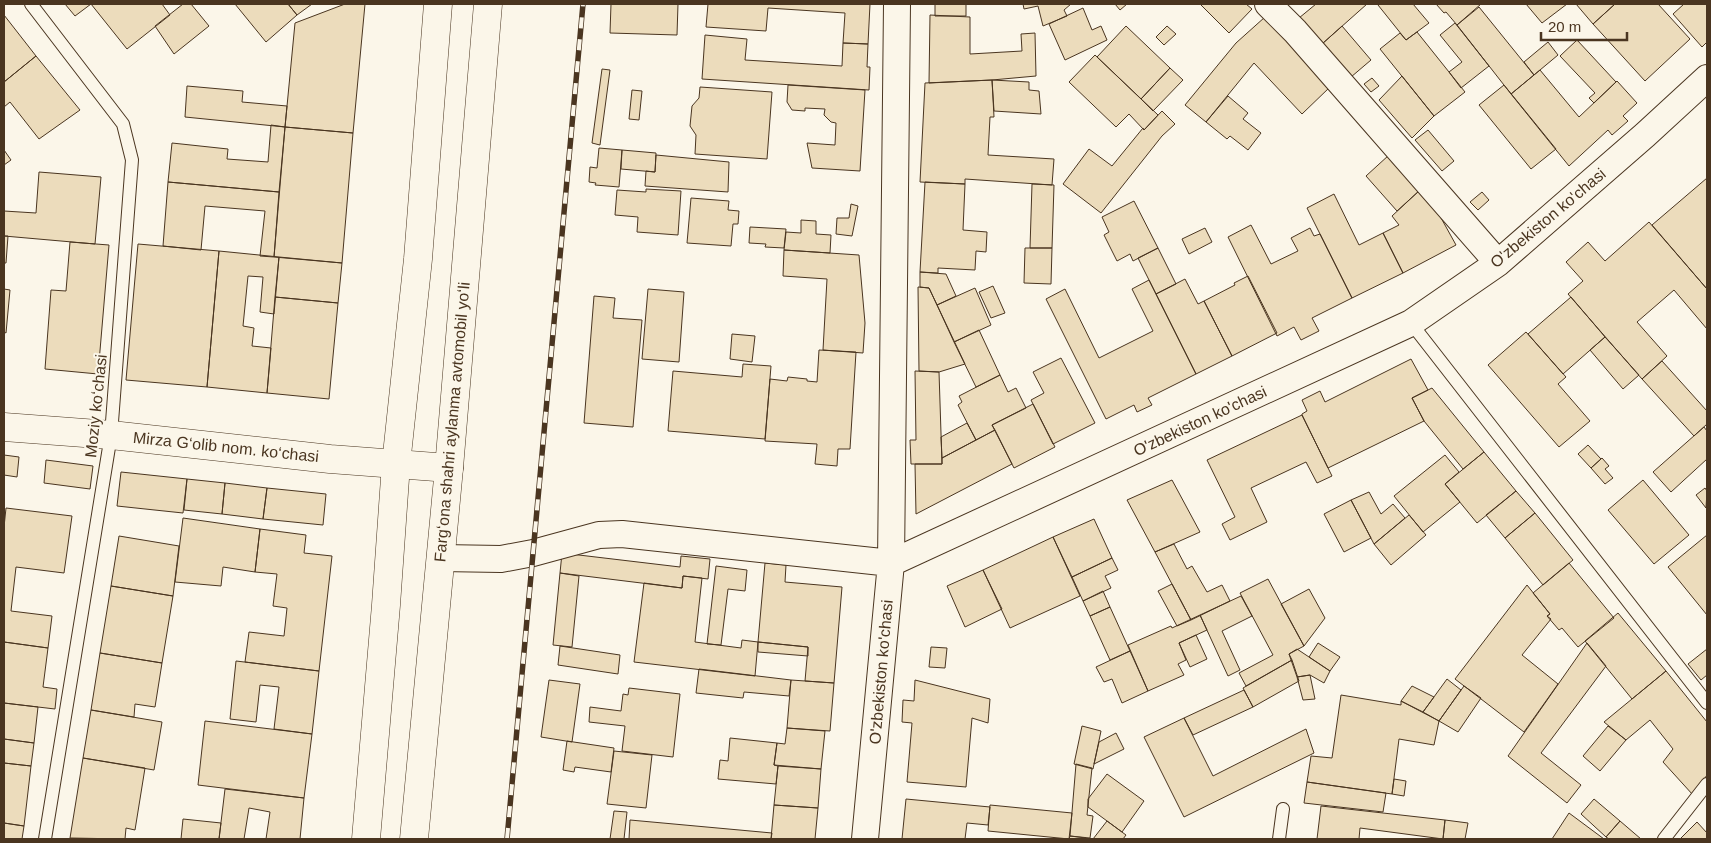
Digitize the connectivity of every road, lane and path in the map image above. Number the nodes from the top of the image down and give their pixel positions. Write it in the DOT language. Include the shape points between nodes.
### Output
graph roads {
  1 [pos="31,4"];
  2 [pos="438,4"];
  3 [pos="488,4"];
  4 [pos="897,4"];
  5 [pos="1268,4"];
  6 [pos="1707,78"];
  7 [pos="1498,263"];
  8 [pos="1411,323"];
  9 [pos="4,427"];
  10 [pos="112,435"];
  11 [pos="396,464"];
  12 [pos="449,468"];
  13 [pos="441,558"];
  14 [pos="891,563"];
  15 [pos="1707,703"];
  16 [pos="1707,784"];
  17 [pos="1282,809"];
  18 [pos="44,839"];
  19 [pos="366,839"];
  20 [pos="414,839"];
  21 [pos="865,839"];
  22 [pos="1279,839"];
  23 [pos="1664,839"];
  1 -- 10 [label="lane, Moziy koʻchasi" via="123,124 132,160"];
  2 -- 11 [label="main road" via="418,259"];
  3 -- 12 [label="main road, Fargʻona shahri aylanma avtomobil yoʻli"];
  4 -- 14 [label="street"];
  5 -- 7 [label="street"];
  6 -- 7 [label="street, O'zbekiston ko'chasi"];
  7 -- 8 [label="street, O'zbekiston ko'chasi"];
  8 -- 14 [label="street, O'zbekiston ko'chasi"];
  8 -- 15 [label="lane"];
  9 -- 10 [label="main road, Mirza G‘olib nom. ko‘chasi"];
  10 -- 11 [label="main road, Mirza G‘olib nom. ko‘chasi"];
  10 -- 18 [label="lane, Moziy koʻchasi"];
  11 -- 12 [label="main road, Mirza G‘olib nom. ko‘chasi"];
  11 -- 19 [label="main road"];
  12 -- 13 [label="main road, Fargʻona shahri aylanma avtomobil yoʻli"];
  13 -- 14 [label="street" via="501,559 622,534"];
  13 -- 20 [label="main road, Fargʻona shahri aylanma avtomobil yoʻli"];
  14 -- 21 [label="street, O'zbekiston ko'chasi"];
  16 -- 23 [label="lane"];
  17 -- 22 [label="lane"];
}
